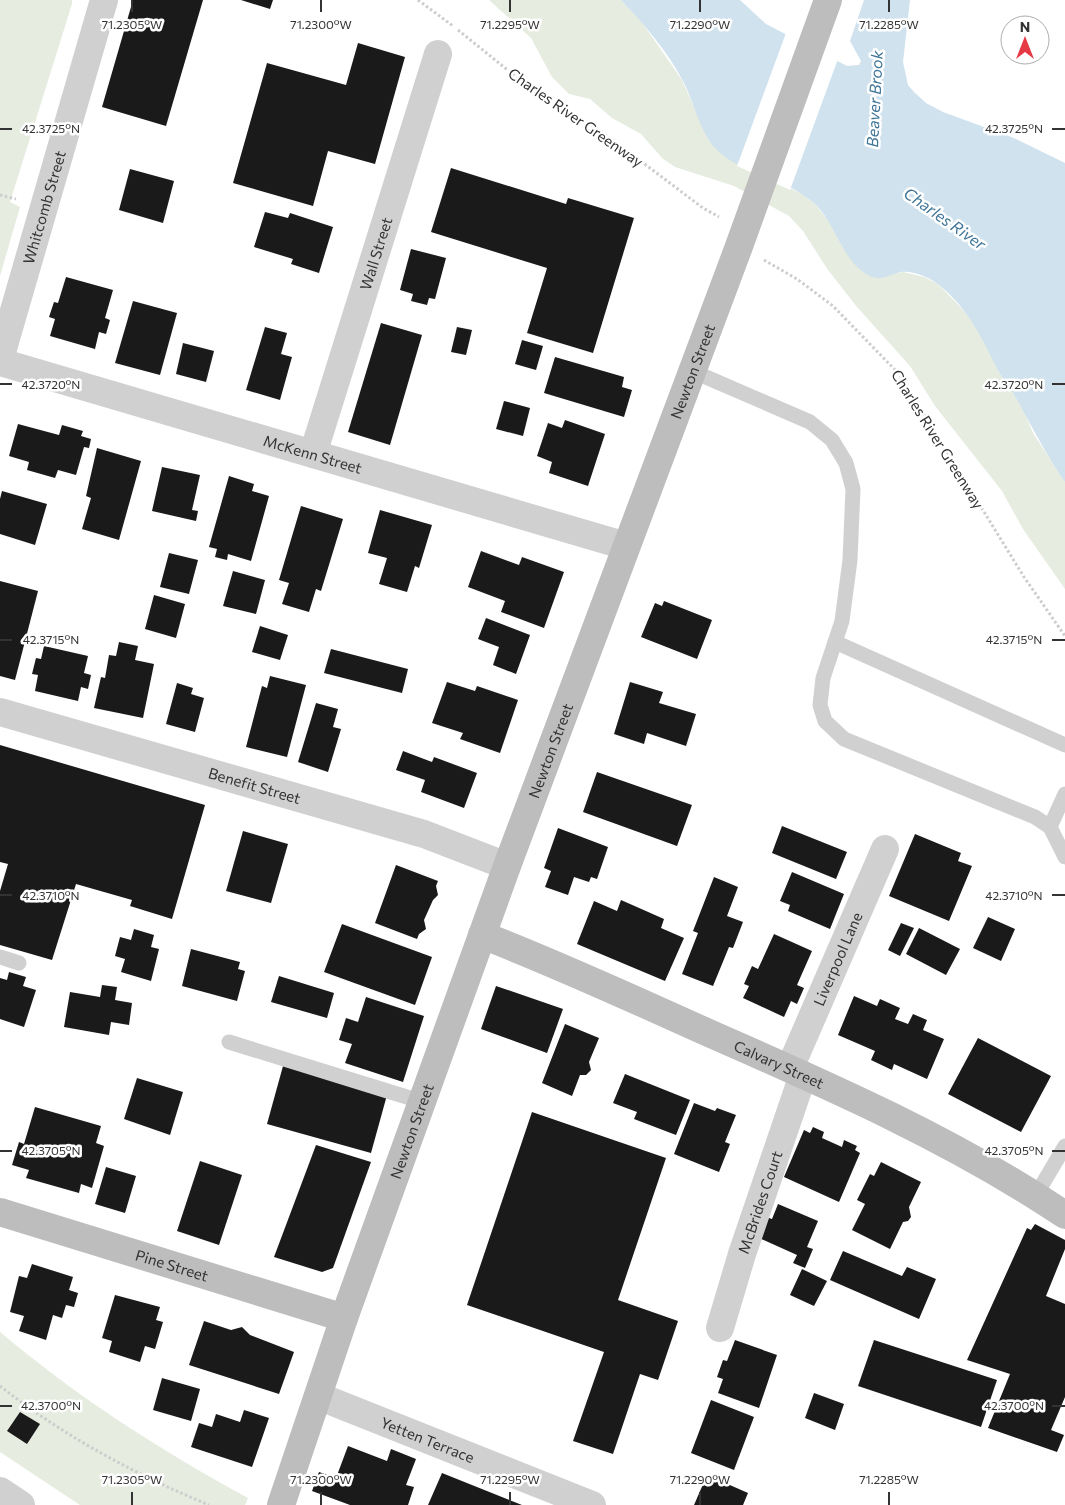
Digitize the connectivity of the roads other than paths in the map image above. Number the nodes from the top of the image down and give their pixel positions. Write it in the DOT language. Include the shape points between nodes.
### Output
graph roads {
  1 [pos="104,0"];
  2 [pos="828,0"];
  3 [pos="438,54"];
  4 [pos="0,360"];
  5 [pos="692,371"];
  6 [pos="313,454"];
  7 [pos="626,546"];
  8 [pos="834,642"];
  9 [pos="0,712"];
  10 [pos="1065,745"];
  11 [pos="1065,794"];
  12 [pos="1050,827"];
  13 [pos="885,849"];
  14 [pos="1065,857"];
  15 [pos="506,866"];
  16 [pos="482,935"];
  17 [pos="0,957"];
  18 [pos="19,963"];
  19 [pos="229,1042"];
  20 [pos="796,1072"];
  21 [pos="423,1102"];
  22 [pos="1065,1146"];
  23 [pos="1036,1195"];
  24 [pos="0,1212"];
  25 [pos="1065,1215"];
  26 [pos="344,1318"];
  27 [pos="720,1328"];
  28 [pos="318,1396"];
  29 [pos="0,1491"];
  30 [pos="21,1505"];
  31 [pos="281,1505"];
  32 [pos="592,1505"];
  1 -- 4 [label="street, Whitcomb Street"];
  2 -- 5 [label="main road, Newton Street" via="819,29 737,219"];
  3 -- 6 [label="street, Wall Street"];
  4 -- 6 [label="street, McKenn Street"];
  5 -- 7 [label="main road, Newton Street"];
  5 -- 8 [label="lane" via="810,422 832,440 843,457 853,489 850,560 842,621"];
  6 -- 7 [label="street, McKenn Street"];
  7 -- 15 [label="main road, Newton Street"];
  8 -- 10 [label="lane"];
  8 -- 12 [label="lane" via="823,678 820,705 825,721 844,740 1035,817"];
  9 -- 15 [label="street, Benefit Street" via="440,839"];
  11 -- 12 [label="lane"];
  12 -- 14 [label="lane"];
  13 -- 20 [label="street, Liverpool Lane"];
  15 -- 16 [label="main road, Newton Street"];
  16 -- 20 [label="main road, Calvary Street"];
  16 -- 21 [label="main road, Newton Street"];
  17 -- 18 [label="lane"];
  19 -- 21 [label="lane"];
  20 -- 23 [label="main road, Calvary Street" via="950,1146"];
  20 -- 27 [label="street, McBrides Court"];
  21 -- 26 [label="main road, Newton Street"];
  22 -- 23 [label="lane"];
  23 -- 25 [label="main road, Calvary Street"];
  24 -- 26 [label="main road, Pine Street"];
  26 -- 28 [label="main road, Newton Street"];
  28 -- 31 [label="main road, Newton Street"];
  28 -- 32 [label="street, Yetten Terrace"];
  29 -- 30 [label="street"];
}
